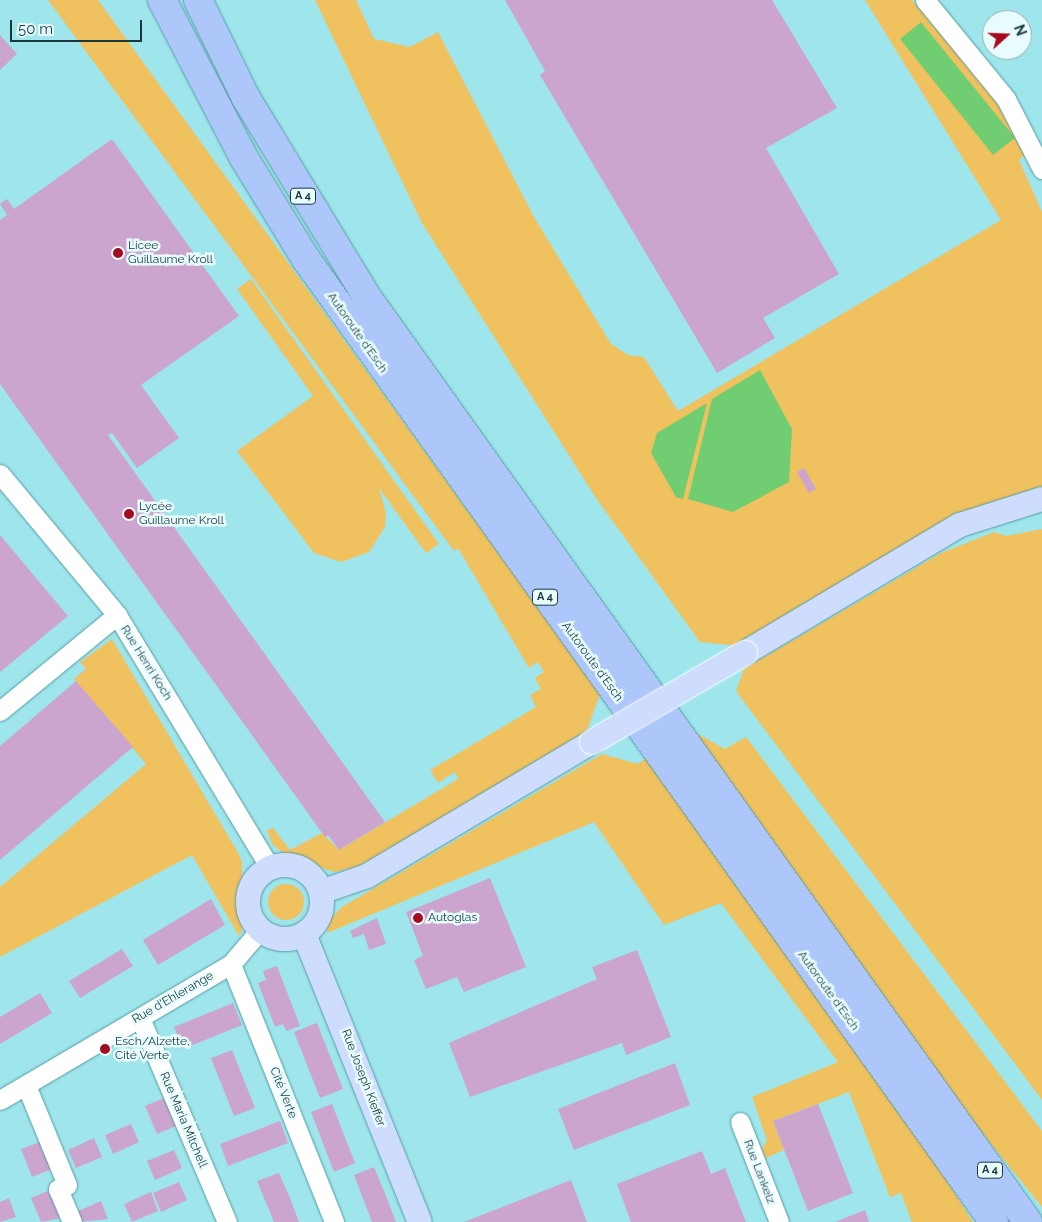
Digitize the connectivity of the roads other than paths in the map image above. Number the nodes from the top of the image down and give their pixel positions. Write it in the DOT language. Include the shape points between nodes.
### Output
graph roads {
  1 [pos="151,0"];
  2 [pos="162,0"];
  3 [pos="198,0"];
  4 [pos="207,0"];
  5 [pos="925,0"];
  6 [pos="180,38"];
  7 [pos="219,44"];
  8 [pos="1042,169"];
  9 [pos="0,474"];
  10 [pos="1042,499"];
  11 [pos="117,615"];
  12 [pos="0,711"];
  13 [pos="270,868"];
  14 [pos="321,892"];
  15 [pos="260,930"];
  16 [pos="304,934"];
  17 [pos="232,964"];
  18 [pos="140,1018"];
  19 [pos="26,1086"];
  20 [pos="0,1100"];
  21 [pos="740,1122"];
  22 [pos="72,1222"];
  23 [pos="227,1222"];
  24 [pos="334,1222"];
  25 [pos="420,1222"];
  26 [pos="779,1222"];
  27 [pos="994,1222"];
  28 [pos="1028,1222"];
  1 -- 6 [label="highway, A 4"];
  2 -- 6 [label="highway"];
  3 -- 7 [label="highway"];
  4 -- 7 [label="highway, A 4"];
  5 -- 8 [label="street" via="1006,99"];
  6 -- 27 [label="highway, Autoroute d'Esch / A 4" via="276,214 342,313"];
  7 -- 28 [label="highway, A 4" via="282,161 367,297"];
  9 -- 11 [label="street, Rue Henri Koch"];
  10 -- 14 [label="main road, bridge" via="960,525 367,876"];
  11 -- 12 [label="street"];
  11 -- 13 [label="street, Rue Henri Koch"];
  13 -- 14 [label="main road" via="295,866 311,876"];
  13 -- 15 [label="main road" via="259,875 248,896 252,920"];
  14 -- 16 [label="main road" via="320,916"];
  15 -- 16 [label="main road" via="281,940"];
  15 -- 17 [label="street, Rue d'Ehlerange"];
  16 -- 25 [label="main road, Rue Joseph Kieffer"];
  17 -- 18 [label="street, Rue d'Ehlerange"];
  17 -- 24 [label="street, Cité Verte"];
  18 -- 19 [label="street, Rue d'Ehlerange"];
  18 -- 23 [label="street, Rue Maria Mitchell"];
  19 -- 20 [label="street, Rue d'Ehlerange"];
  19 -- 22 [label="street" via="67,1185 58,1190"];
  21 -- 26 [label="street, Rue Lankelz"];
}
